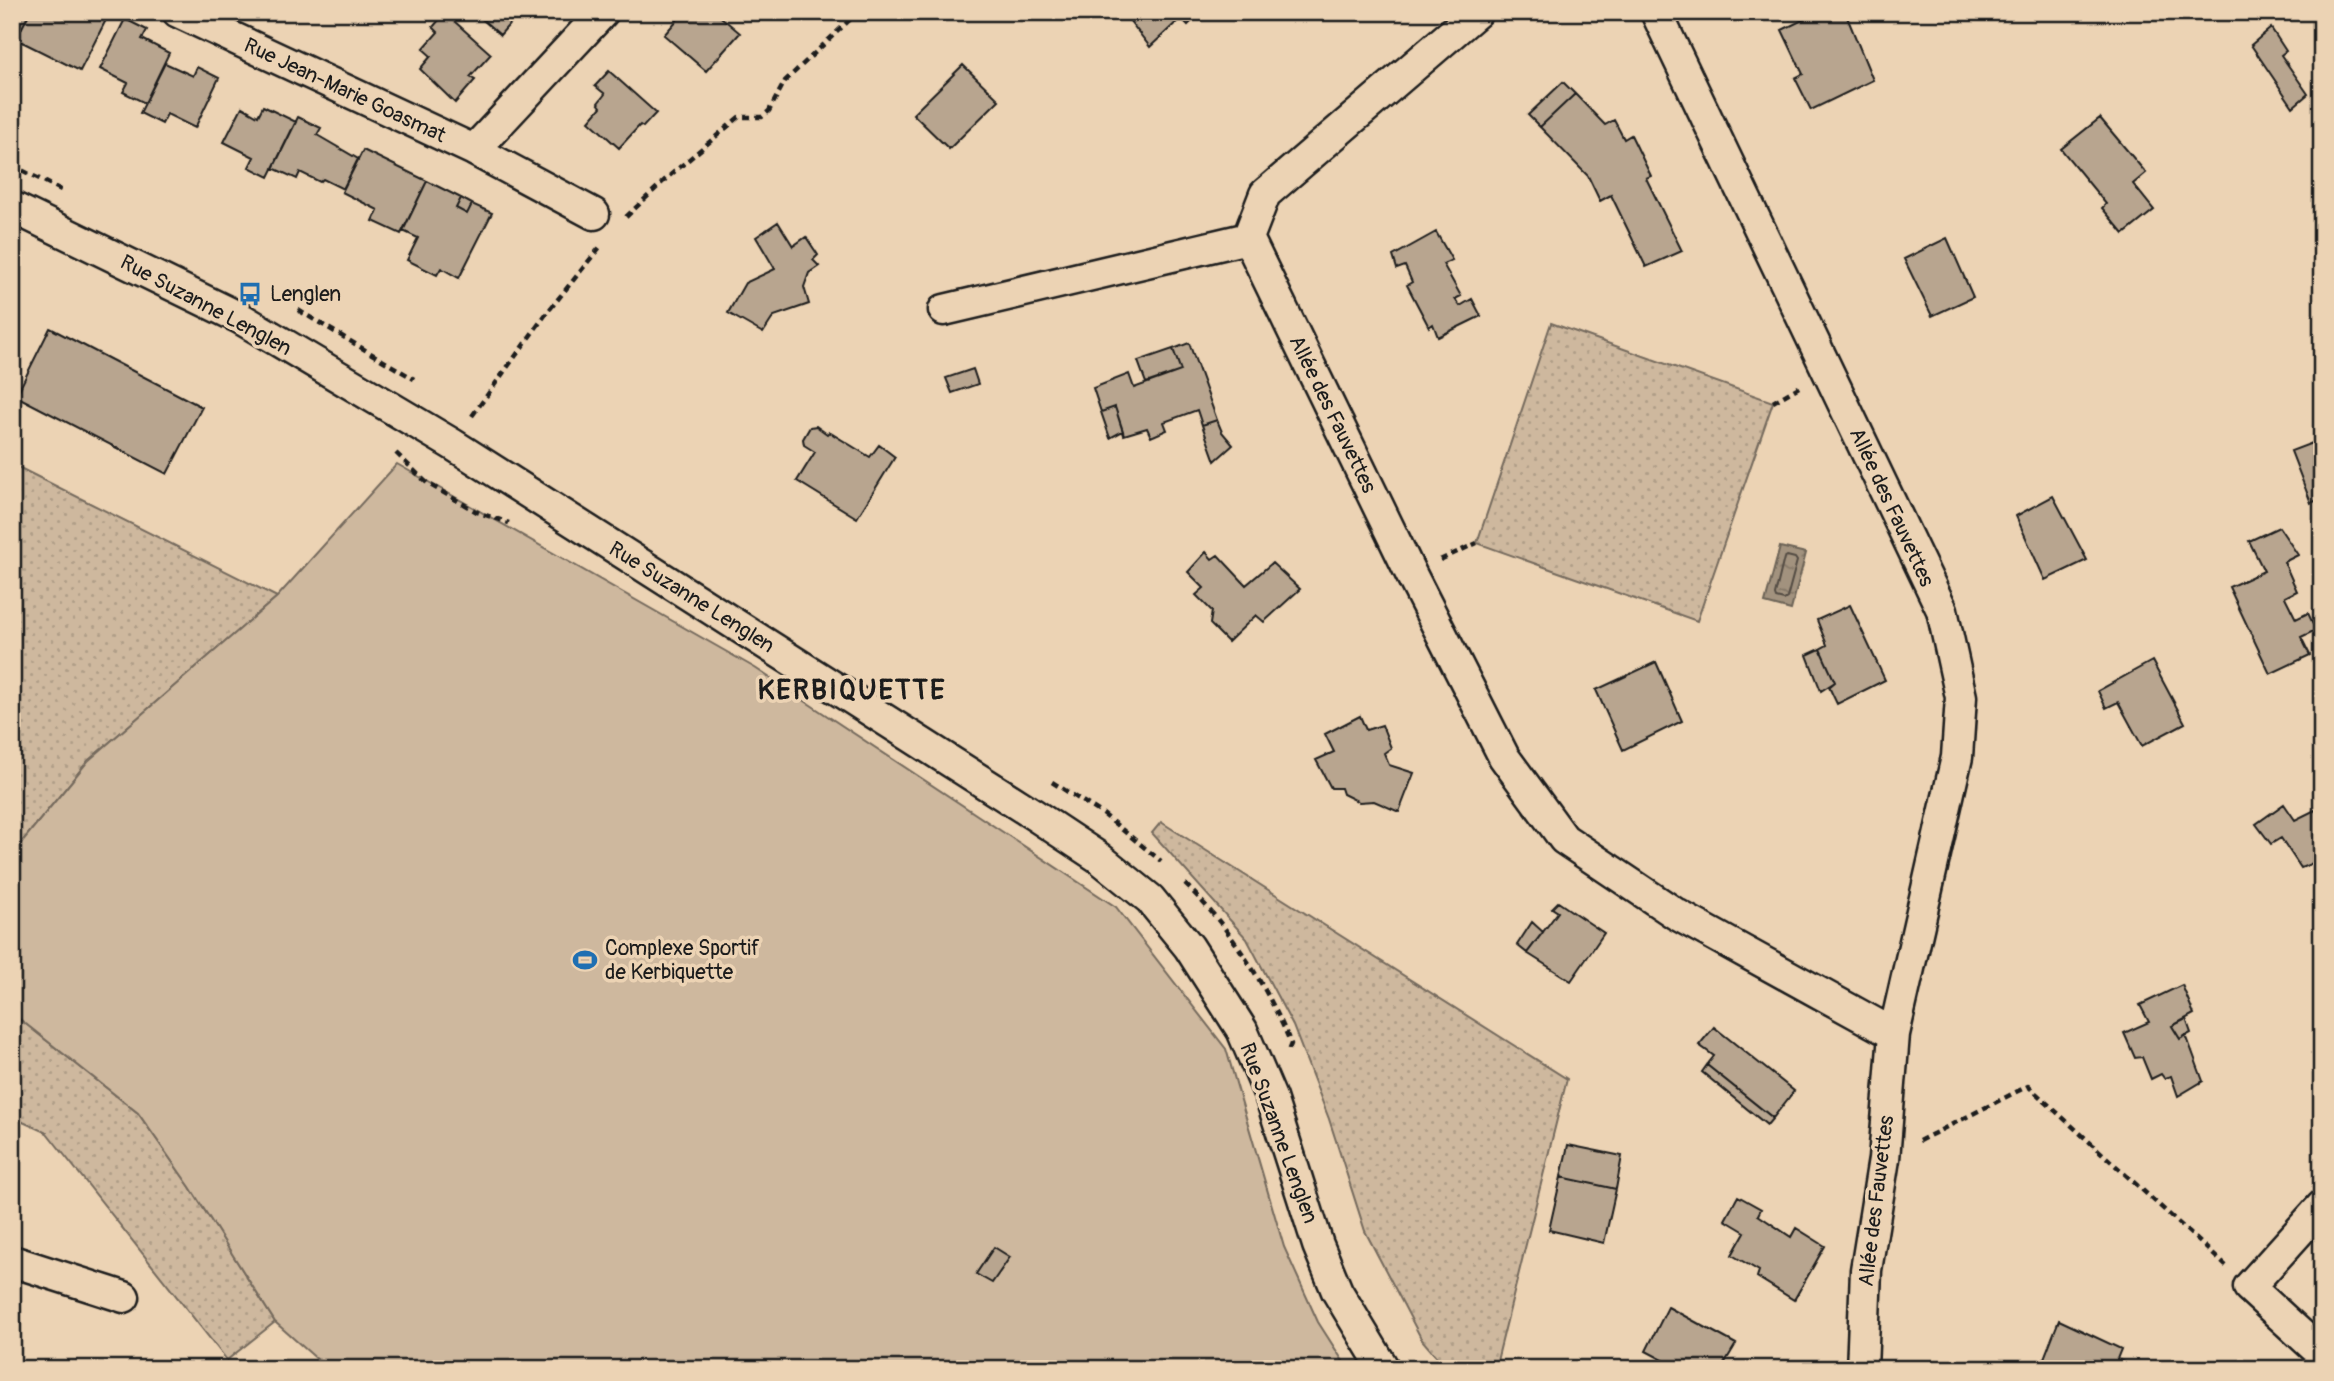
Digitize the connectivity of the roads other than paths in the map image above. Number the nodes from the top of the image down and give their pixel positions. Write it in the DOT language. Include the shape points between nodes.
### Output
graph roads {
  1 [pos="178,12"];
  2 [pos="603,12"];
  3 [pos="1477,12"];
  4 [pos="1656,12"];
  5 [pos="474,150"];
  6 [pos="12,207"];
  7 [pos="606,219"];
  8 [pos="1248,238"];
  9 [pos="944,310"];
  10 [pos="1894,1034"];
  11 [pos="2322,1206"];
  12 [pos="12,1261"];
  13 [pos="124,1297"];
  14 [pos="2322,1354"];
  15 [pos="1384,1369"];
  16 [pos="1862,1369"];
  1 -- 5 [label="street, Rue Jean-Marie Goasmat"];
  2 -- 5 [label="street"];
  3 -- 8 [label="street" via="1265,194"];
  4 -- 10 [label="street, Allée des Fauvettes" via="1942,611 1961,697 1957,757"];
  5 -- 7 [label="street, Rue Jean-Marie Goasmat"];
  6 -- 15 [label="street, Rue Suzanne Lenglen" via="240,318 452,444 1033,814 1150,899 1189,947 1242,1030 1332,1279"];
  8 -- 9 [label="street"];
  8 -- 10 [label="street, Allée des Fauvettes" via="1504,757 1564,839 1676,914"];
  10 -- 16 [label="street, Allée des Fauvettes" via="1884,1159 1866,1269"];
  11 -- 14 [label="street" via="2249,1287"];
  12 -- 13 [label="street"];
}
